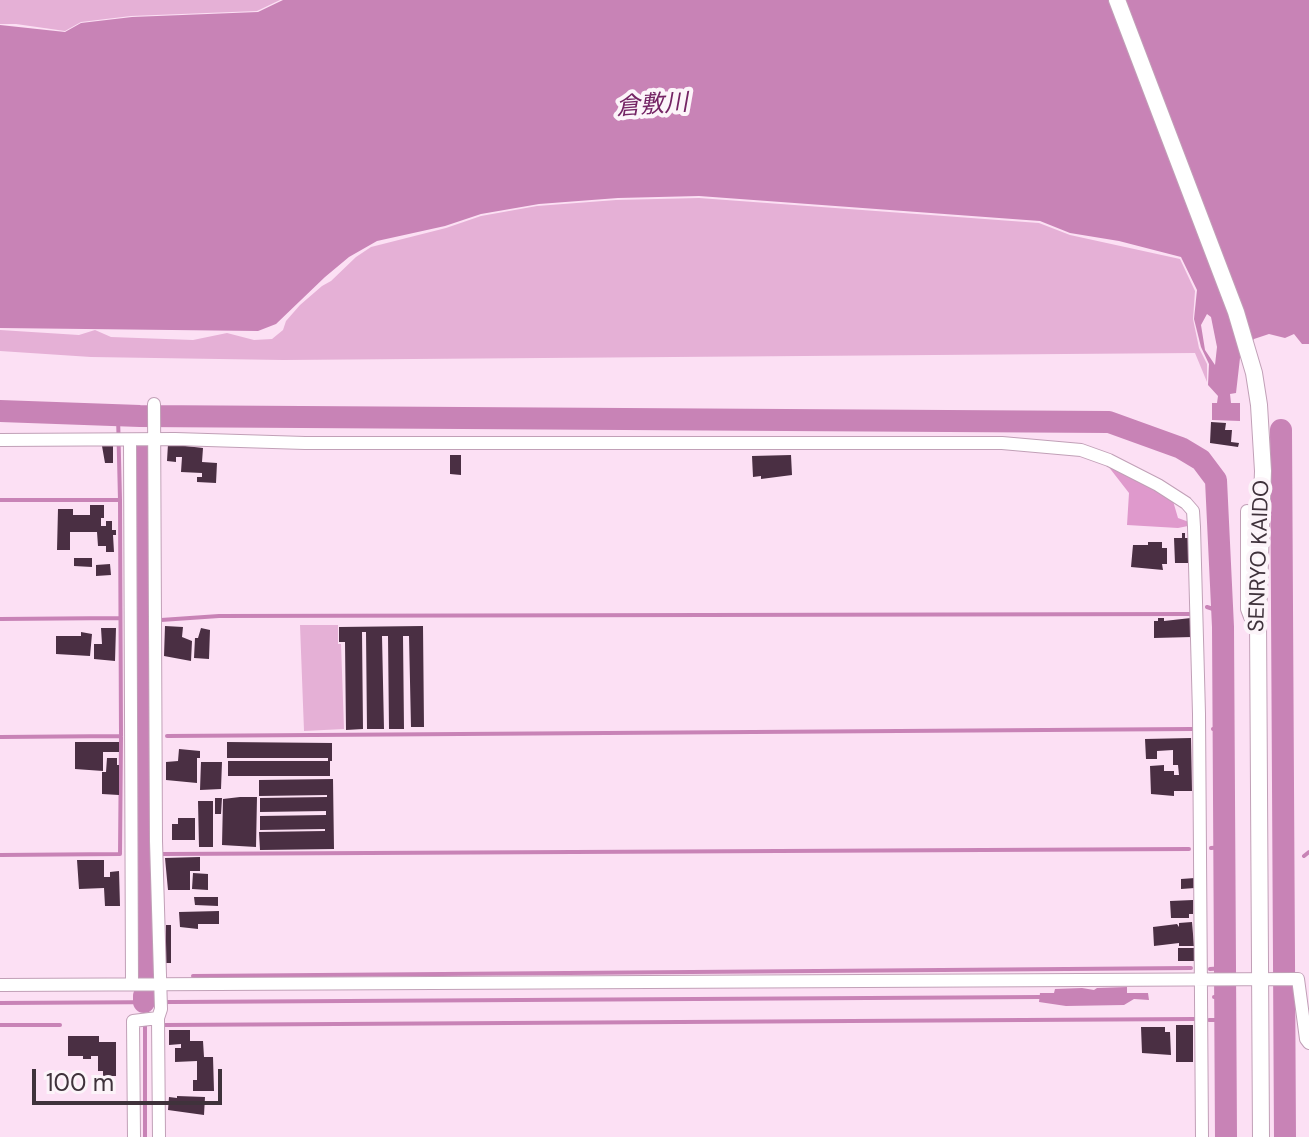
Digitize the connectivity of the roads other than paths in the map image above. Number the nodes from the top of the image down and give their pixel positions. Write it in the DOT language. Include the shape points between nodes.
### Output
graph roads {
  1 [pos="1117,0"];
  2 [pos="154,404"];
  3 [pos="155,434"];
  4 [pos="0,440"];
  5 [pos="123,440"];
  6 [pos="1204,980"];
  7 [pos="1266,980"];
  8 [pos="132,984"];
  9 [pos="0,985"];
  10 [pos="160,1002"];
  11 [pos="1309,1043"];
  12 [pos="134,1137"];
  13 [pos="159,1137"];
  14 [pos="1202,1137"];
  15 [pos="1261,1137"];
  1 -- 7 [label="street, SENRYO KAIDO" via="1246,342 1259,405 1255,507"];
  2 -- 3 [label="street"];
  3 -- 5 [label="street"];
  3 -- 6 [label="street" via="305,443 1002,443 1070,447 1126,469 1193,511"];
  3 -- 10 [label="street"];
  4 -- 5 [label="street"];
  5 -- 8 [label="street"];
  6 -- 7 [label="street"];
  6 -- 10 [label="street"];
  6 -- 14 [label="street"];
  7 -- 11 [label="street" via="1298,979"];
  7 -- 15 [label="street, SENRYO KAIDO"];
  8 -- 9 [label="street"];
  8 -- 10 [label="street"];
  10 -- 12 [label="street" via="133,1021"];
  10 -- 13 [label="street"];
}
